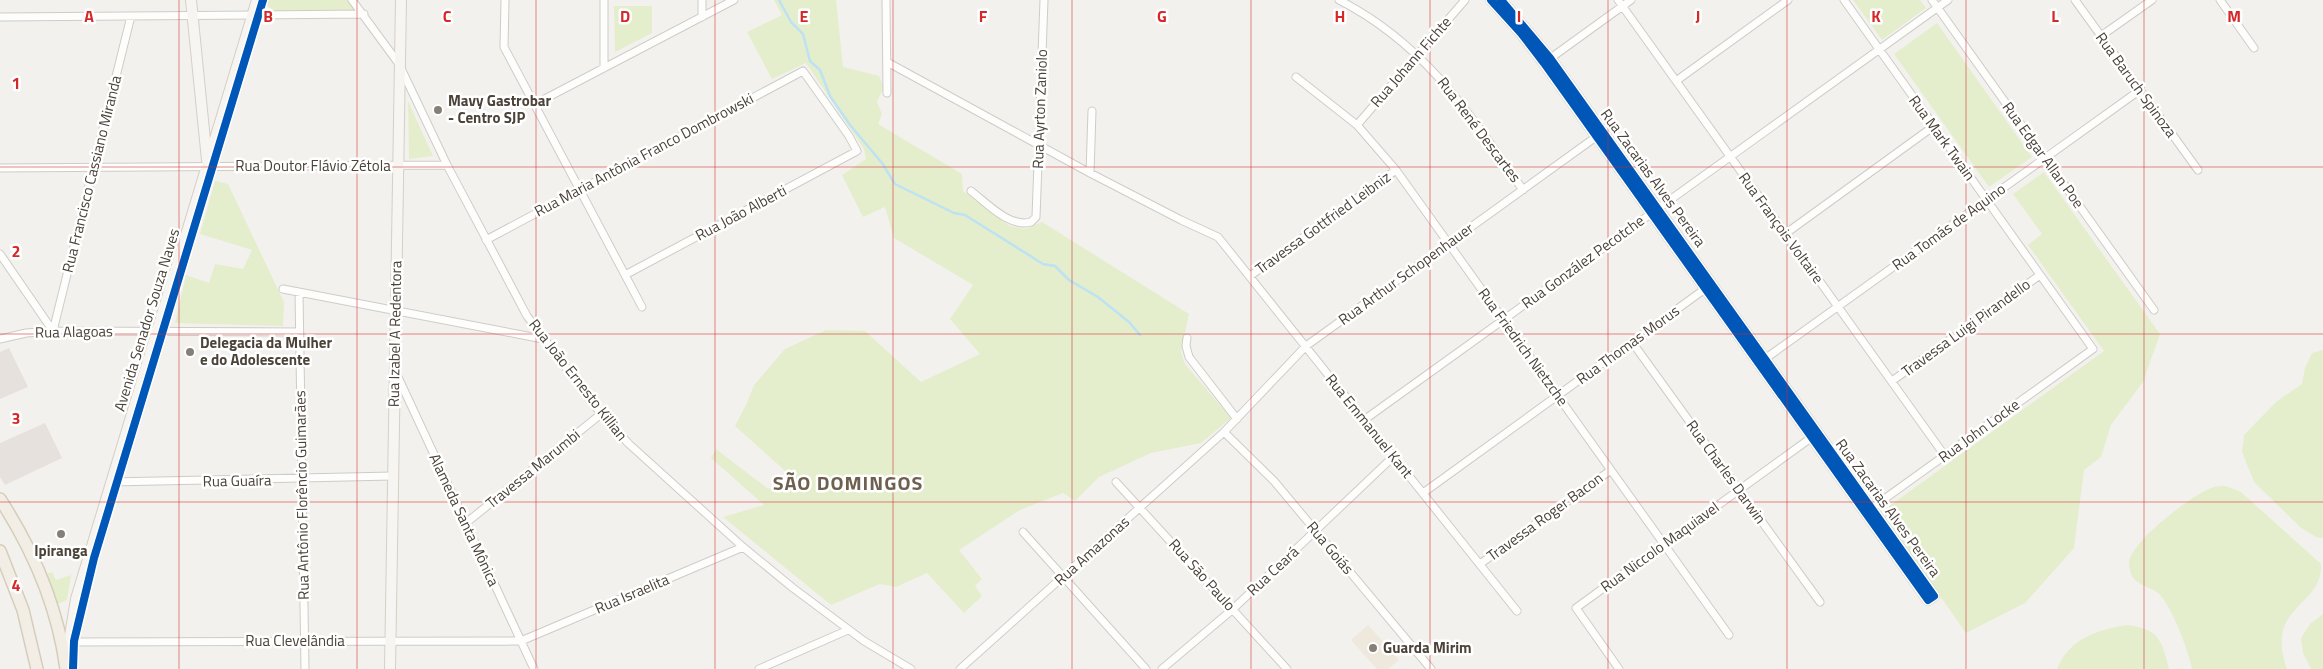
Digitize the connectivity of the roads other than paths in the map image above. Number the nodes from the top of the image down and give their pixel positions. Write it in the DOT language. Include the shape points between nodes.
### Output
graph roads {
  1 [pos="191,0"];
  2 [pos="257,0"];
  3 [pos="352,0"];
  4 [pos="401,0"];
  5 [pos="504,0"];
  6 [pos="604,0"];
  7 [pos="702,0"];
  8 [pos="734,0"];
  9 [pos="886,0"];
  10 [pos="1044,0"];
  11 [pos="1339,0"];
  12 [pos="1465,0"];
  13 [pos="1491,0"];
  14 [pos="1501,0"];
  15 [pos="1631,0"];
  16 [pos="1788,0"];
  17 [pos="1844,0"];
  18 [pos="1932,0"];
  19 [pos="1948,0"];
  20 [pos="2075,0"];
  21 [pos="2152,0"];
  22 [pos="2220,0"];
  23 [pos="1620,3"];
  24 [pos="1938,8"];
  25 [pos="364,14"];
  26 [pos="253,15"];
  27 [pos="131,16"];
  28 [pos="193,16"];
  29 [pos="702,17"];
  30 [pos="0,18"];
  31 [pos="2101,36"];
  32 [pos="2254,48"];
  33 [pos="1879,50"];
  34 [pos="1418,55"];
  35 [pos="1547,61"];
  36 [pos="887,62"];
  37 [pos="400,64"];
  38 [pos="604,68"];
  39 [pos="803,71"];
  40 [pos="1296,77"];
  41 [pos="1676,81"];
  42 [pos="2140,90"];
  43 [pos="887,93"];
  44 [pos="535,104"];
  45 [pos="1092,111"];
  46 [pos="1357,125"];
  47 [pos="1934,126"];
  48 [pos="1599,134"];
  49 [pos="1038,145"];
  50 [pos="1730,157"];
  51 [pos="2045,158"];
  52 [pos="398,165"];
  53 [pos="447,165"];
  54 [pos="208,166"];
  55 [pos="94,167"];
  56 [pos="0,168"];
  57 [pos="1396,170"];
  58 [pos="2198,170"];
  59 [pos="1090,173"];
  60 [pos="580,190"];
  61 [pos="971,190"];
  62 [pos="1523,190"];
  63 [pos="1986,200"];
  64 [pos="1654,211"];
  65 [pos="1786,234"];
  66 [pos="486,240"];
  67 [pos="1448,243"];
  68 [pos="0,254"];
  69 [pos="625,274"];
  70 [pos="2040,275"];
  71 [pos="1250,276"];
  72 [pos="1708,286"];
  73 [pos="283,289"];
  74 [pos="299,292"];
  75 [pos="642,307"];
  76 [pos="1838,307"];
  77 [pos="2154,310"];
  78 [pos="396,311"];
  79 [pos="1503,320"];
  80 [pos="53,331"];
  81 [pos="158,332"];
  82 [pos="299,332"];
  83 [pos="0,338"];
  84 [pos="1187,338"];
  85 [pos="543,339"];
  86 [pos="1632,342"];
  87 [pos="1306,346"];
  88 [pos="2093,349"];
  89 [pos="1762,361"];
  90 [pos="395,371"];
  91 [pos="1892,381"];
  92 [pos="1557,396"];
  93 [pos="600,414"];
  94 [pos="1237,419"];
  95 [pos="1364,420"];
  96 [pos="1224,432"];
  97 [pos="1814,435"];
  98 [pos="1394,456"];
  99 [pos="1945,456"];
  100 [pos="1611,470"];
  101 [pos="393,476"];
  102 [pos="302,479"];
  103 [pos="110,482"];
  104 [pos="1116,482"];
  105 [pos="1739,490"];
  106 [pos="1423,493"];
  107 [pos="0,499"];
  108 [pos="1140,508"];
  109 [pos="1869,511"];
  110 [pos="466,524"];
  111 [pos="1315,531"];
  112 [pos="1022,532"];
  113 [pos="1664,544"];
  114 [pos="743,547"];
  115 [pos="0,551"];
  116 [pos="1480,564"];
  117 [pos="1063,577"];
  118 [pos="1820,602"];
  119 [pos="1233,609"];
  120 [pos="1517,611"];
  121 [pos="848,630"];
  122 [pos="1729,635"];
  123 [pos="305,641"];
  124 [pos="390,641"];
  125 [pos="521,641"];
  126 [pos="69,642"];
  127 [pos="37,669"];
  128 [pos="67,669"];
  129 [pos="305,669"];
  130 [pos="390,669"];
  131 [pos="534,669"];
  132 [pos="759,669"];
  133 [pos="911,669"];
  134 [pos="960,669"];
  135 [pos="1146,669"];
  136 [pos="1162,669"];
  137 [pos="1287,669"];
  138 [pos="1431,669"];
  139 [pos="1619,669"];
  1 -- 28 [label="main road"];
  2 -- 26 [label="main road, Avenida Senador Souza Naves"];
  3 -- 25 [label="street, Rua João Ernesto Killian"];
  4 -- 37 [label="main road, Rua Izabel A Redentora"];
  5 -- 44 [label="street" via="504,47"];
  6 -- 38 [label="street"];
  7 -- 29 [label="street"];
  8 -- 29 [label="street"];
  9 -- 36 [label="street"];
  10 -- 49 [label="street, Rua Ayrton Zaniolo"];
  11 -- 34 [label="street, Rua René Descartes" via="1374,20"];
  12 -- 34 [label="street, Rua Johann Fichte"];
  13 -- 35 [label="main road, Rua Zacarias Alves Pereira"];
  14 -- 35 [label="main road, Rua Zacarias Alves Pereira"];
  15 -- 23 [label="street"];
  16 -- 41 [label="street"];
  17 -- 33 [label="street, Rua Mark Twain"];
  18 -- 24 [label="street, Rua Edgar Allan Poe"];
  19 -- 24 [label="street, Rua González Pecotche"];
  20 -- 31 [label="street, Rua Baruch Spinoza"];
  21 -- 31 [label="street"];
  22 -- 32 [label="street"];
  23 -- 35 [label="street"];
  23 -- 41 [label="street, Rua François Voltaire"];
  24 -- 33 [label="street, Rua González Pecotche"];
  24 -- 51 [label="street, Rua Edgar Allan Poe"];
  25 -- 26 [label="street"];
  25 -- 37 [label="street, Rua João Ernesto Killian"];
  26 -- 28 [label="street"];
  26 -- 54 [label="main road, Avenida Senador Souza Naves"];
  27 -- 28 [label="street"];
  27 -- 30 [label="street"];
  27 -- 55 [label="street, Rua Francisco Cassiano Miranda"];
  28 -- 54 [label="main road"];
  29 -- 38 [label="street"];
  31 -- 42 [label="street, Rua Baruch Spinoza"];
  33 -- 47 [label="street, Rua Mark Twain"];
  33 -- 50 [label="street, Rua González Pecotche"];
  34 -- 46 [label="street, Rua Johann Fichte"];
  34 -- 62 [label="street, Rua René Descartes" via="1454,93"];
  35 -- 48 [label="main road, Rua Zacarias Alves Pereira"];
  36 -- 43 [label="street"];
  36 -- 49 [label="street"];
  37 -- 52 [label="main road, Rua Izabel A Redentora"];
  37 -- 53 [label="street, Rua João Ernesto Killian"];
  38 -- 44 [label="street"];
  39 -- 60 [label="street, Rua Maria Antônia Franco Dombrowski"];
  39 -- 69 [label="street, Rua João Alberti" via="857,151"];
  40 -- 46 [label="street, Rua Friedrich Nietzche"];
  41 -- 50 [label="street, Rua François Voltaire"];
  42 -- 51 [label="street, Rua Tomás de Aquino"];
  42 -- 58 [label="street, Rua Baruch Spinoza"];
  44 -- 60 [label="street"];
  45 -- 59 [label="street"];
  46 -- 57 [label="street, Rua Friedrich Nietzche"];
  47 -- 63 [label="street, Rua Mark Twain"];
  47 -- 65 [label="street"];
  48 -- 62 [label="street, Rua Arthur Schopenhauer"];
  48 -- 64 [label="main road, Rua Zacarias Alves Pereira"];
  49 -- 59 [label="street"];
  49 -- 61 [label="street, Rua Ayrton Zaniolo" via="1036,217 1031,222 1018,222 998,212"];
  50 -- 64 [label="street, Rua González Pecotche"];
  50 -- 65 [label="street, Rua François Voltaire"];
  51 -- 63 [label="street, Rua Tomás de Aquino"];
  51 -- 77 [label="street, Rua Edgar Allan Poe"];
  52 -- 53 [label="street, Rua Doutor Flávio Zétola"];
  52 -- 54 [label="street, Rua Doutor Flávio Zétola"];
  52 -- 78 [label="main road, Rua Izabel A Redentora"];
  53 -- 66 [label="street, Rua João Ernesto Killian"];
  54 -- 55 [label="street, Rua Doutor Flávio Zétola"];
  54 -- 81 [label="main road, Avenida Senador Souza Naves"];
  55 -- 56 [label="street, Rua Doutor Flávio Zétola"];
  55 -- 80 [label="street, Rua Francisco Cassiano Miranda"];
  57 -- 67 [label="street, Rua Friedrich Nietzche"];
  57 -- 71 [label="street, Travessa Gottfried Leibniz"];
  59 -- 71 [label="street, Rua Emmanuel Kant" via="1212,233"];
  60 -- 66 [label="street, Rua Maria Antônia Franco Dombrowski"];
  60 -- 69 [label="street"];
  62 -- 67 [label="street, Rua Arthur Schopenhauer"];
  63 -- 70 [label="street, Rua Mark Twain"];
  63 -- 76 [label="street, Rua Tomás de Aquino"];
  64 -- 72 [label="main road, Rua Zacarias Alves Pereira"];
  64 -- 79 [label="street, Rua González Pecotche"];
  65 -- 76 [label="street, Rua François Voltaire"];
  66 -- 85 [label="street, Rua João Ernesto Killian" via="516,298"];
  67 -- 79 [label="street, Rua Friedrich Nietzche"];
  67 -- 87 [label="street, Rua Arthur Schopenhauer"];
  68 -- 80 [label="street"];
  69 -- 75 [label="street"];
  70 -- 88 [label="street, Rua Mark Twain"];
  70 -- 91 [label="street, Travessa Luigi Pirandello"];
  71 -- 87 [label="street, Rua Emmanuel Kant"];
  72 -- 86 [label="street, Rua Thomas Morus"];
  72 -- 89 [label="main road, Rua Zacarias Alves Pereira"];
  73 -- 74 [label="street"];
  74 -- 78 [label="street"];
  74 -- 82 [label="street, Rua Antônio Florêncio Guimarães"];
  76 -- 89 [label="street, Rua Tomás de Aquino"];
  76 -- 91 [label="street, Rua François Voltaire"];
  78 -- 85 [label="street"];
  78 -- 90 [label="main road, Rua Izabel A Redentora"];
  79 -- 92 [label="street, Rua Friedrich Nietzche"];
  79 -- 95 [label="street, Rua González Pecotche"];
  80 -- 81 [label="street, Rua Alagoas"];
  80 -- 83 [label="street, Rua Alagoas"];
  81 -- 82 [label="street, Rua Alagoas"];
  81 -- 103 [label="main road, Avenida Senador Souza Naves"];
  82 -- 102 [label="street, Rua Antônio Florêncio Guimarães"];
  84 -- 94 [label="street" via="1189,357"];
  85 -- 93 [label="street, Rua João Ernesto Killian"];
  86 -- 92 [label="street, Rua Thomas Morus"];
  86 -- 105 [label="street, Rua Charles Darwin"];
  87 -- 94 [label="street, Rua Arthur Schopenhauer"];
  87 -- 95 [label="street, Rua Emmanuel Kant"];
  88 -- 99 [label="street, Rua John Locke"];
  89 -- 97 [label="main road, Rua Zacarias Alves Pereira"];
  90 -- 101 [label="main road, Rua Izabel A Redentora"];
  90 -- 110 [label="street, Alameda Santa Mônica"];
  91 -- 99 [label="street, Rua François Voltaire"];
  92 -- 100 [label="street, Rua Friedrich Nietzche"];
  92 -- 106 [label="street, Rua Thomas Morus"];
  93 -- 110 [label="street, Travessa Marumbi"];
  93 -- 114 [label="street, Rua João Ernesto Killian"];
  94 -- 96 [label="street, Rua Arthur Schopenhauer"];
  95 -- 98 [label="street, Rua Emmanuel Kant"];
  96 -- 108 [label="street, Rua Amazonas"];
  96 -- 111 [label="street, Rua Goiás" via="1274,481"];
  97 -- 105 [label="street, Rua Niccolo Maquiavel"];
  97 -- 109 [label="main road, Rua Zacarias Alves Pereira"];
  98 -- 106 [label="street, Rua Emmanuel Kant"];
  98 -- 111 [label="street, Rua Ceará"];
  99 -- 109 [label="street, Rua John Locke"];
  100 -- 113 [label="street, Rua Friedrich Nietzche"];
  100 -- 116 [label="street, Travessa Roger Bacon"];
  101 -- 102 [label="street, Rua Guaíra"];
  101 -- 124 [label="main road, Rua Izabel A Redentora"];
  102 -- 103 [label="street, Rua Guaíra"];
  102 -- 123 [label="street, Rua Antônio Florêncio Guimarães"];
  103 -- 126 [label="main road, Avenida Senador Souza Naves" via="76,599"];
  104 -- 108 [label="street, Rua São Paulo"];
  105 -- 113 [label="street, Rua Niccolo Maquiavel"];
  105 -- 118 [label="street, Rua Charles Darwin"];
  106 -- 116 [label="street, Rua Emmanuel Kant"];
  107 -- 128 [label="main road" via="39,572"];
  108 -- 117 [label="street, Rua Amazonas"];
  108 -- 119 [label="street, Rua São Paulo"];
  109 -- 109 [label="main road, Rua Zacarias Alves Pereira" via="1928,600 1934,596"];
  110 -- 125 [label="street, Alameda Santa Mônica"];
  111 -- 119 [label="street, Rua Ceará"];
  111 -- 138 [label="street, Rua Goiás"];
  112 -- 117 [label="street"];
  113 -- 122 [label="street, Rua Friedrich Nietzche"];
  113 -- 139 [label="street, Rua Niccolo Maquiavel" via="1576,608"];
  114 -- 121 [label="street, Rua João Ernesto Killian"];
  114 -- 125 [label="street, Rua Israelita"];
  115 -- 127 [label="main road" via="23,610"];
  116 -- 120 [label="street, Rua Emmanuel Kant"];
  117 -- 134 [label="street, Rua Amazonas"];
  117 -- 135 [label="street"];
  119 -- 136 [label="street, Rua Ceará"];
  119 -- 137 [label="street, Rua São Paulo"];
  121 -- 132 [label="street"];
  121 -- 133 [label="street, Rua João Ernesto Killian"];
  123 -- 124 [label="street, Rua Clevelândia"];
  123 -- 126 [label="street, Rua Clevelândia"];
  123 -- 129 [label="street, Rua Antônio Florêncio Guimarães"];
  124 -- 125 [label="street, Rua Clevelândia"];
  124 -- 130 [label="main road, Rua Izabel A Redentora"];
  125 -- 131 [label="street, Alameda Santa Mônica"];
  126 -- 128 [label="main road, Avenida Senador Souza Naves"];
}
